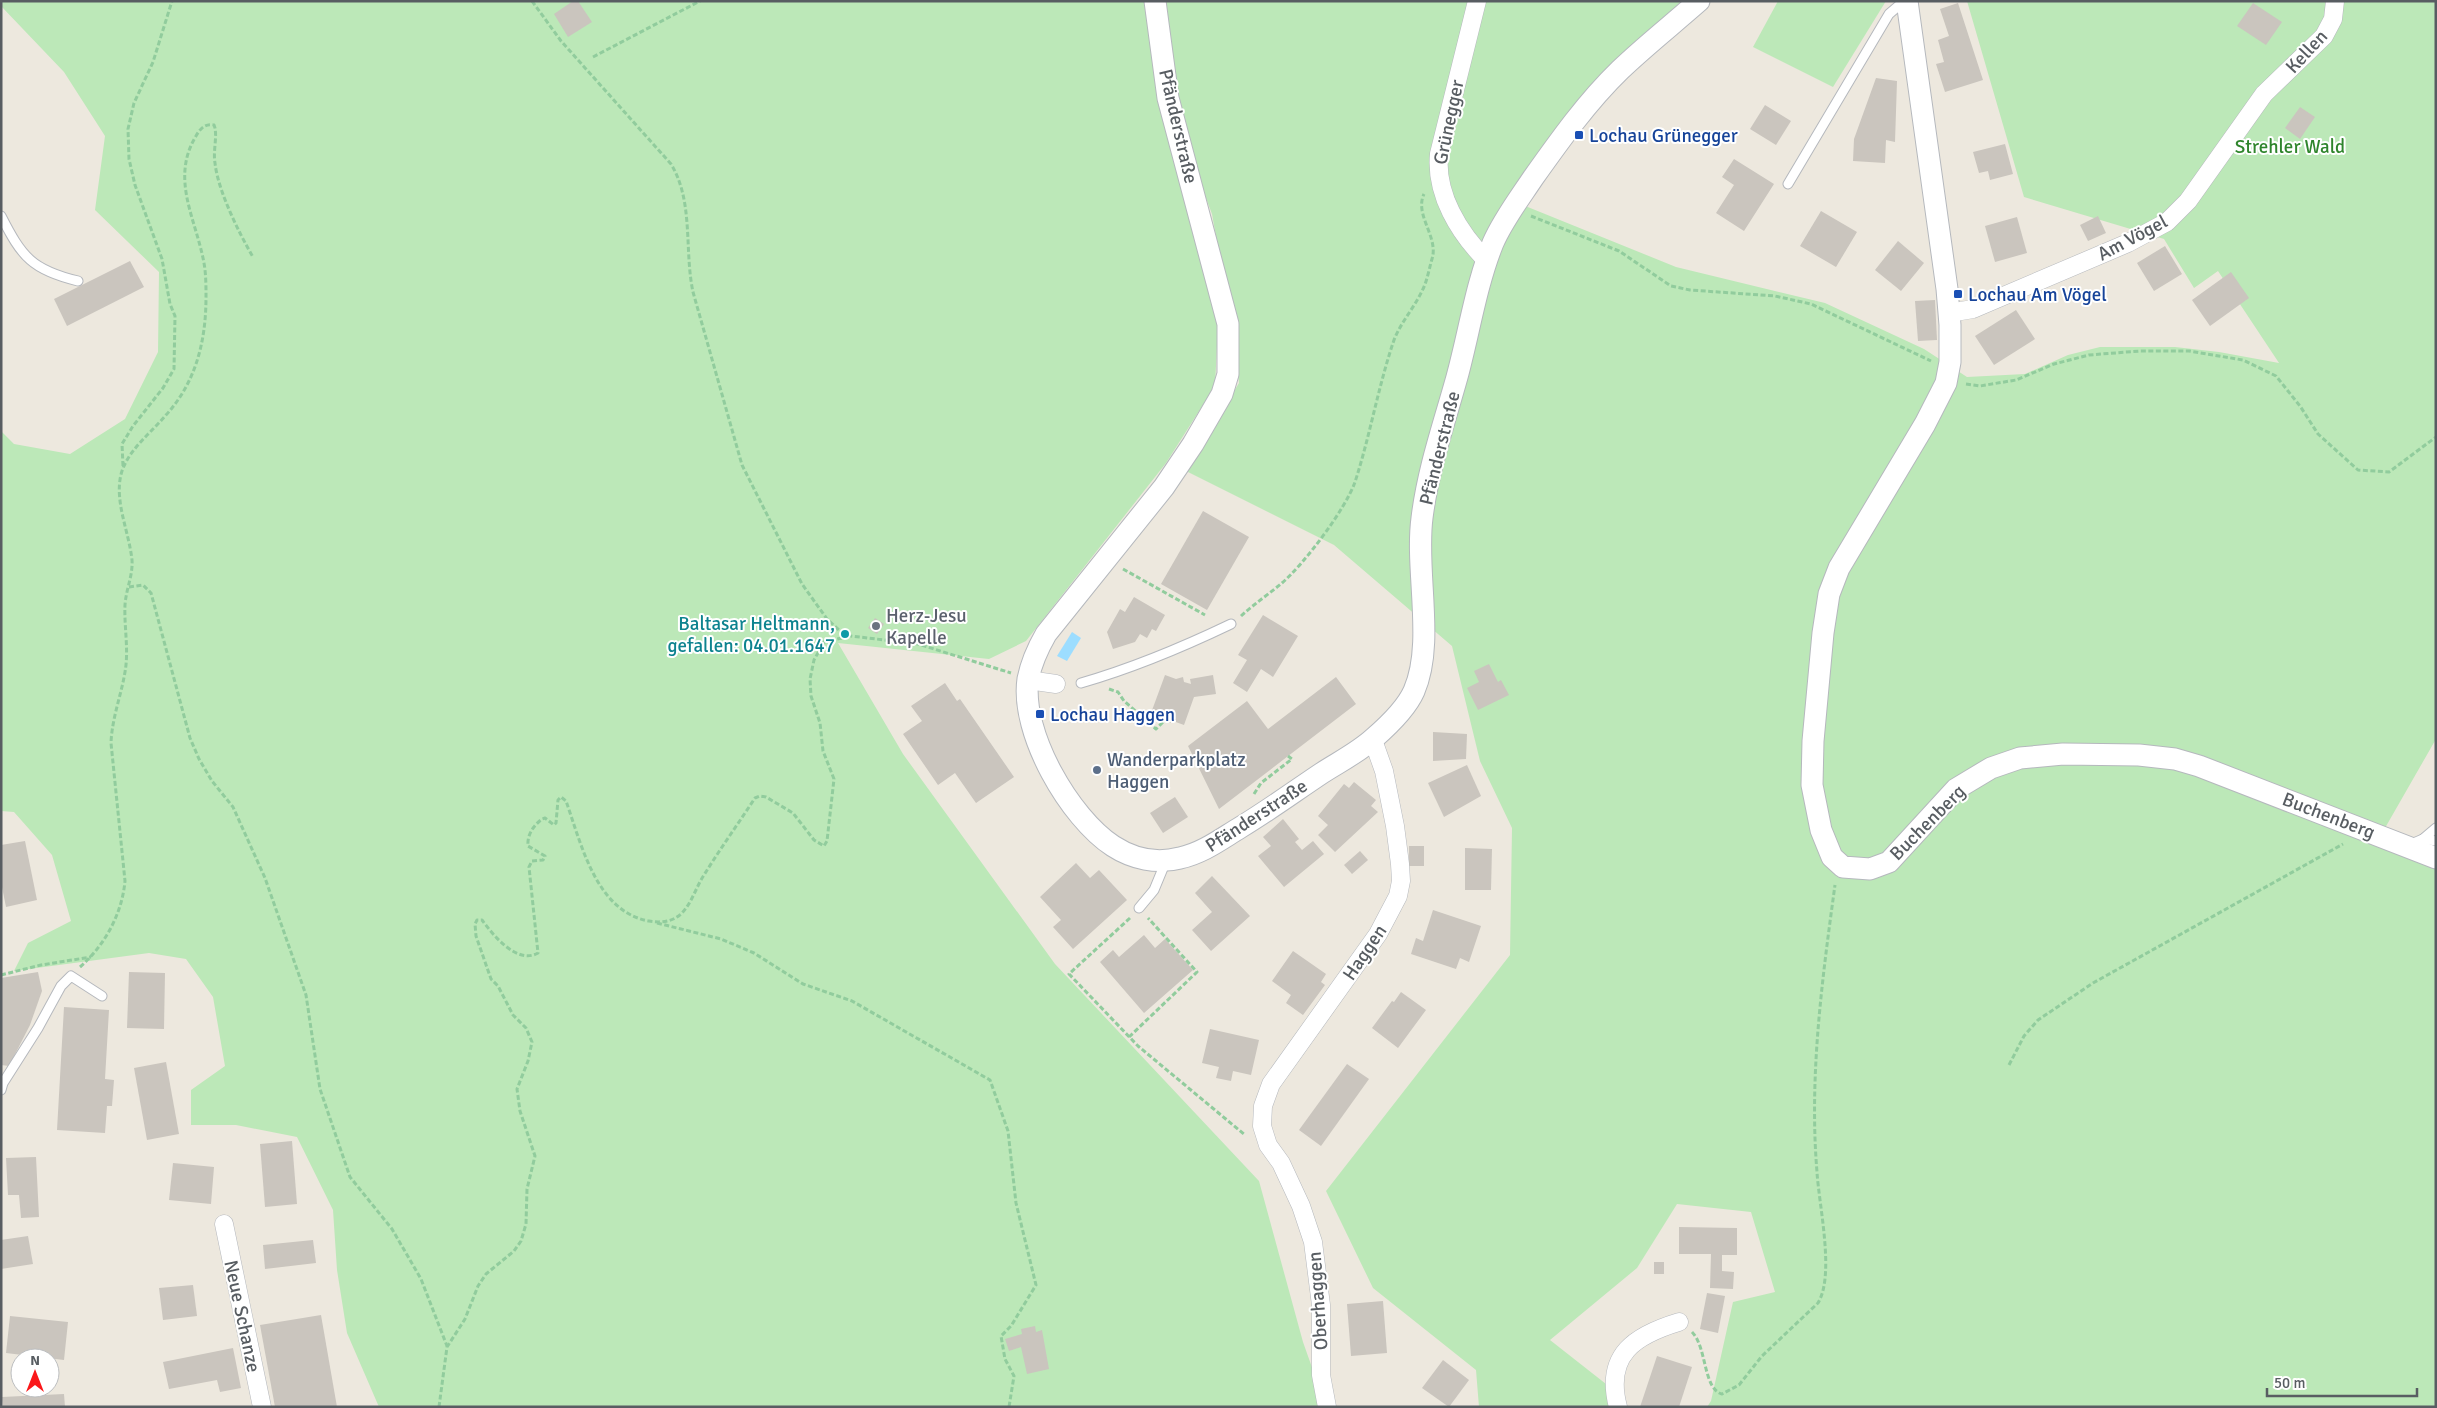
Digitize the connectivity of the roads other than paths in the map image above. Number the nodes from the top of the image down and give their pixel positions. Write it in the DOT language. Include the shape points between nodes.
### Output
graph roads {
  1 [pos="1155,1"];
  2 [pos="1477,1"];
  3 [pos="1699,1"];
  4 [pos="1906,1"];
  5 [pos="2335,1"];
  6 [pos="2264,94"];
  7 [pos="1788,184"];
  8 [pos="1,216"];
  9 [pos="1487,261"];
  10 [pos="78,282"];
  11 [pos="1949,313"];
  12 [pos="1232,624"];
  13 [pos="1028,680"];
  14 [pos="1081,682"];
  15 [pos="1056,684"];
  16 [pos="1372,740"];
  17 [pos="2436,828"];
  18 [pos="2436,841"];
  19 [pos="2415,842"];
  20 [pos="2436,858"];
  21 [pos="1166,861"];
  22 [pos="1140,908"];
  23 [pos="102,996"];
  24 [pos="1,1090"];
  25 [pos="1268,1145"];
  26 [pos="224,1224"];
  27 [pos="1680,1322"];
  28 [pos="262,1407"];
  29 [pos="1327,1407"];
  30 [pos="1618,1407"];
  1 -- 13 [label="street, Pfänderstraße" via="1168,98 1228,324 1228,374 1222,394 1194,444 1164,487 1046,634"];
  2 -- 9 [label="street, Grünegger" via="1438,154 1438,176 1440,187 1461,229"];
  3 -- 9 [label="street, Pfänderstraße" via="1619,71 1566,131 1512,209"];
  4 -- 7 [label="lane" via="1890,14"];
  4 -- 11 [label="street"];
  5 -- 6 [label="street, Kellen" via="2333,19 2324,36"];
  6 -- 11 [label="street, Am Vögel" via="2188,201 2167,222 2128,243 1973,310"];
  8 -- 10 [label="lane" via="18,247 33,264 52,275"];
  9 -- 16 [label="street, Pfänderstraße" via="1425,494 1420,534 1423,631 1420,669 1406,706"];
  11 -- 19 [label="street, Buchenberg" via="1947,378 1925,424 1833,580 1822,634 1812,785 1820,830 1838,865 1860,870 1880,867 1895,856 1942,803 1966,782 1991,768 2020,758 2063,754 2174,759 2367,830"];
  12 -- 14 [label="lane" via="1116,674"];
  13 -- 15 [label="street"];
  13 -- 21 [label="street, Pfänderstraße" via="1030,712 1042,754 1078,813 1101,838 1124,853"];
  16 -- 21 [label="street, Pfänderstraße" via="1215,844 1189,856"];
  16 -- 25 [label="street, Haggen" via="1384,771 1395,826 1401,881 1398,896 1378,934 1272,1084 1262,1118"];
  17 -- 19 [label="lane"];
  18 -- 19 [label="lane"];
  19 -- 20 [label="street, Buchenberg"];
  21 -- 22 [label="lane" via="1154,890"];
  23 -- 24 [label="lane" via="71,976 61,986"];
  25 -- 29 [label="street, Oberhaggen" via="1291,1183 1313,1242 1320,1306 1321,1374"];
  26 -- 28 [label="street, Neue Schanze"];
  27 -- 30 [label="street" via="1640,1336 1626,1350 1617,1372"];
}
